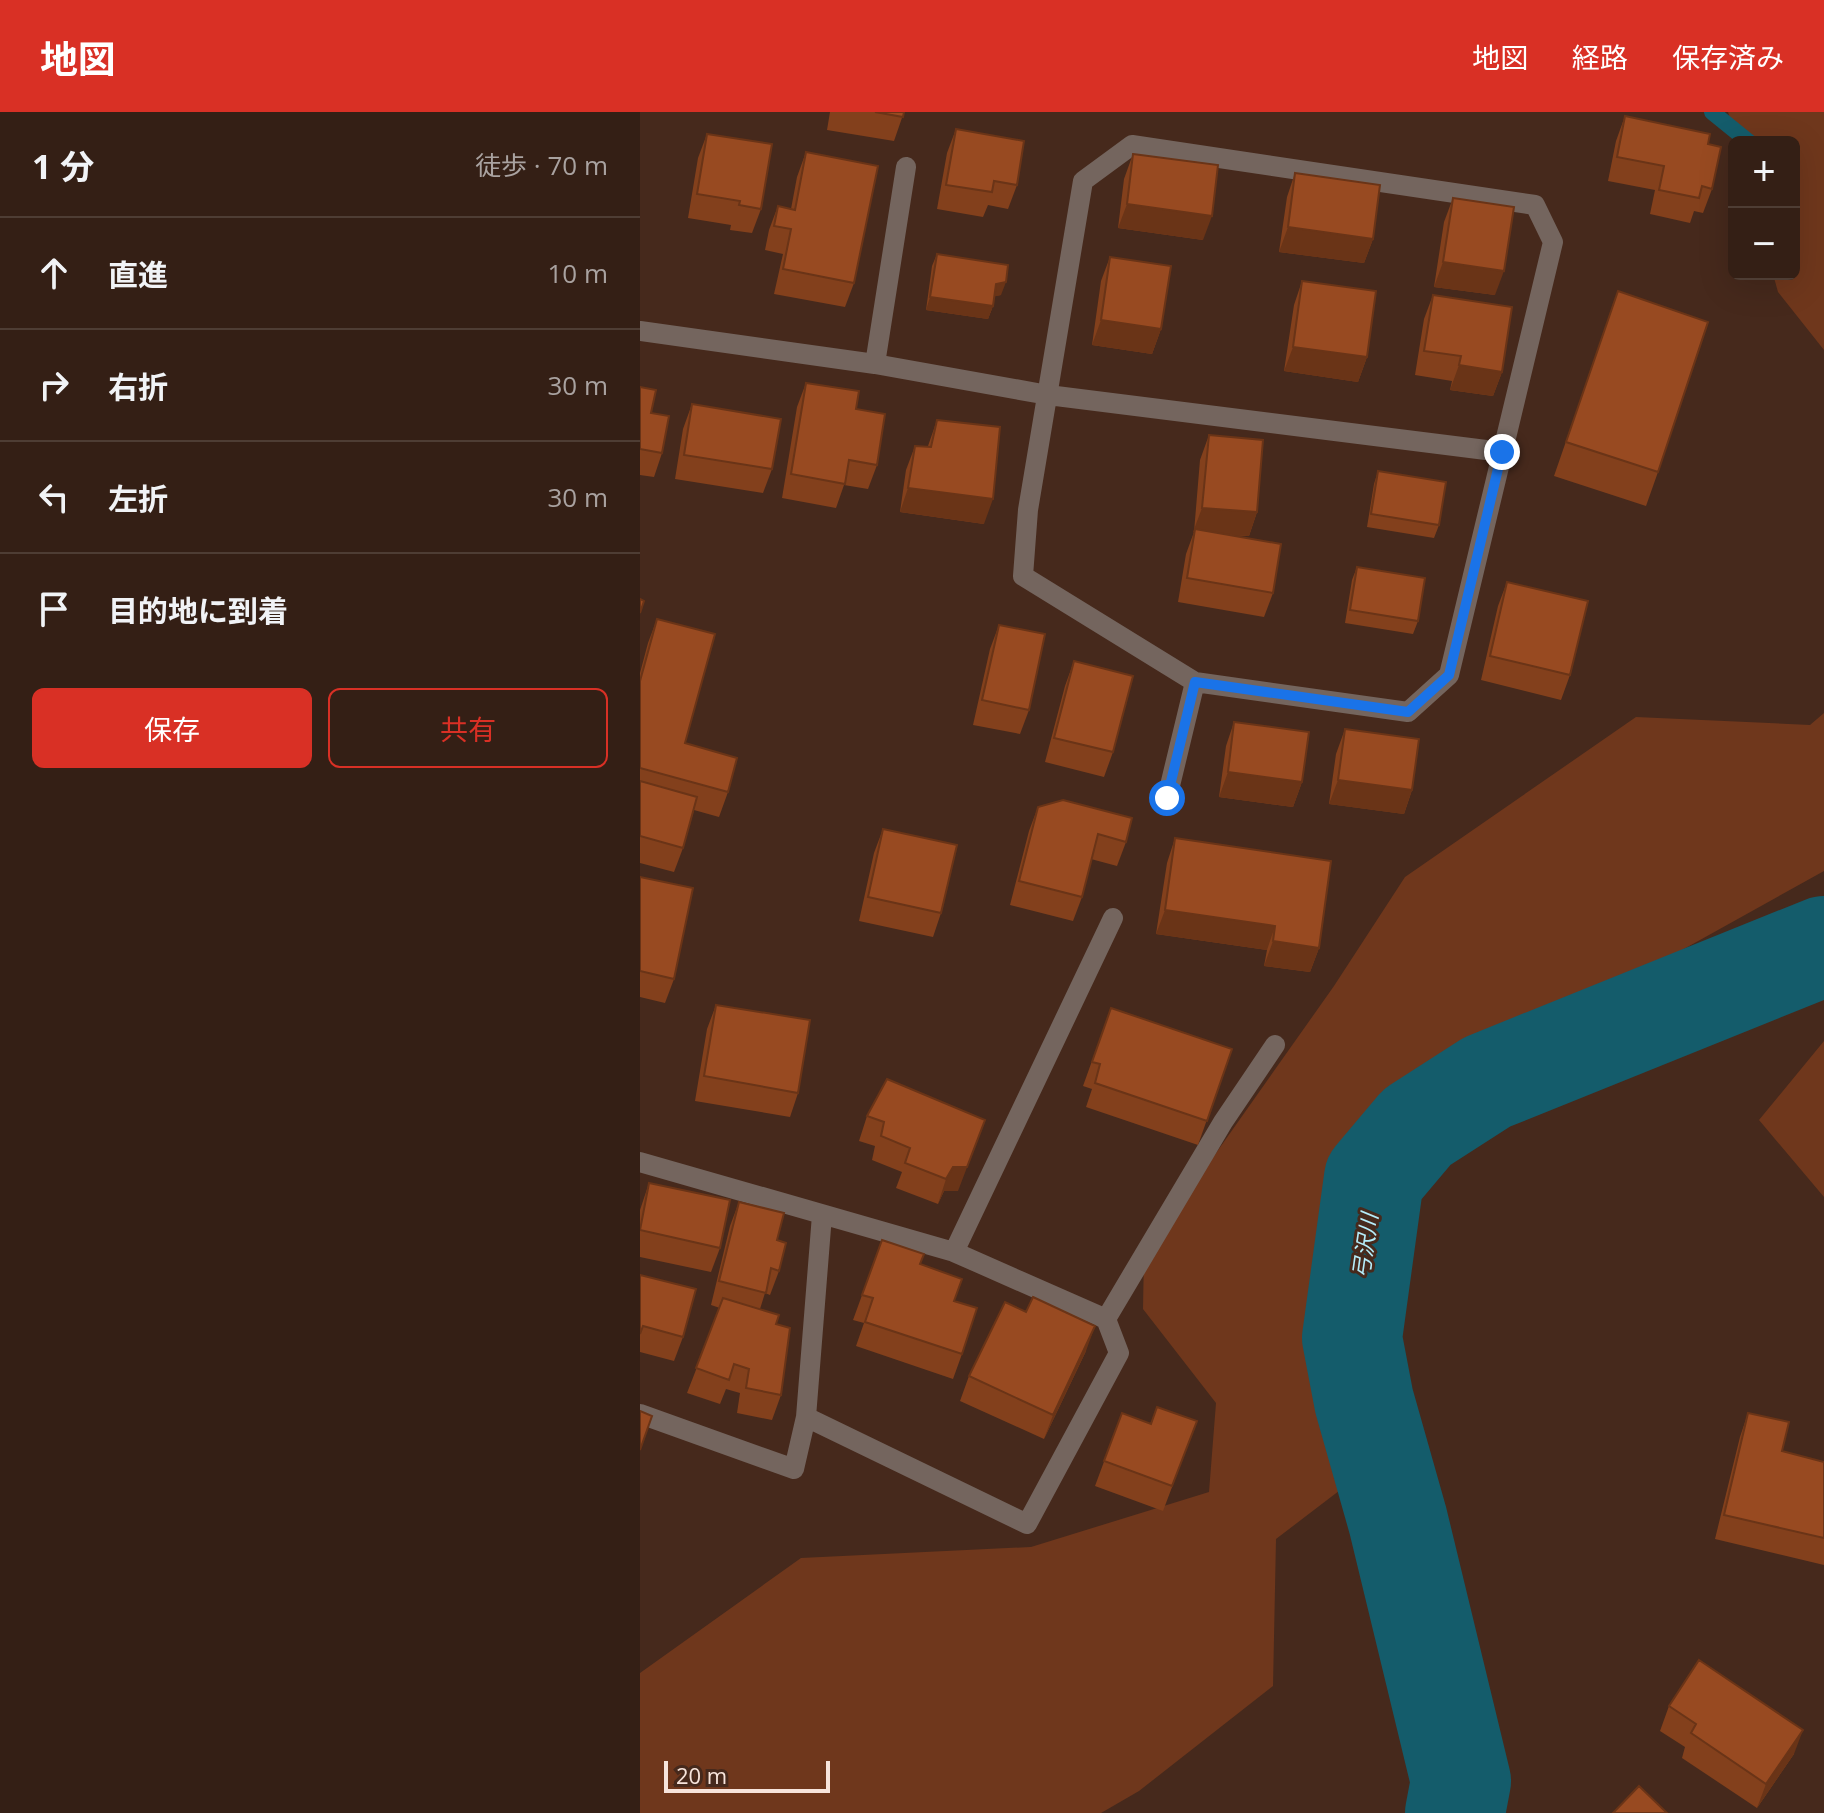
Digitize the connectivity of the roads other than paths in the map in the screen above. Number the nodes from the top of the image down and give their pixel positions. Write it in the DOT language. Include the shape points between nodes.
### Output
graph roads {
  1 [pos="906,167"];
  2 [pos="640,331"];
  3 [pos="875,364"];
  4 [pos="1048,395"];
  5 [pos="1502,452"];
  6 [pos="1195,682"];
  7 [pos="1167,798"];
  8 [pos="1113,918"];
  9 [pos="1275,1045"];
  10 [pos="640,1162"];
  11 [pos="822,1215"];
  12 [pos="954,1252"];
  13 [pos="1106,1319"];
  14 [pos="640,1414"];
  15 [pos="806,1417"];
  1 -- 3 [label="street"];
  2 -- 3 [label="street"];
  3 -- 4 [label="street"];
  4 -- 5 [label="street"];
  4 -- 5 [label="street" via="1083,181 1132,145 1535,205 1553,242"];
  4 -- 6 [label="street" via="1028,510 1023,576"];
  5 -- 6 [label="street" via="1449,675 1408,712"];
  6 -- 7 [label="street"];
  8 -- 12 [label="street"];
  9 -- 13 [label="street"];
  10 -- 11 [label="street"];
  11 -- 12 [label="street"];
  11 -- 15 [label="street"];
  12 -- 13 [label="street"];
  13 -- 15 [label="street" via="1119,1353 1027,1524"];
  14 -- 15 [label="street" via="794,1469"];
}
